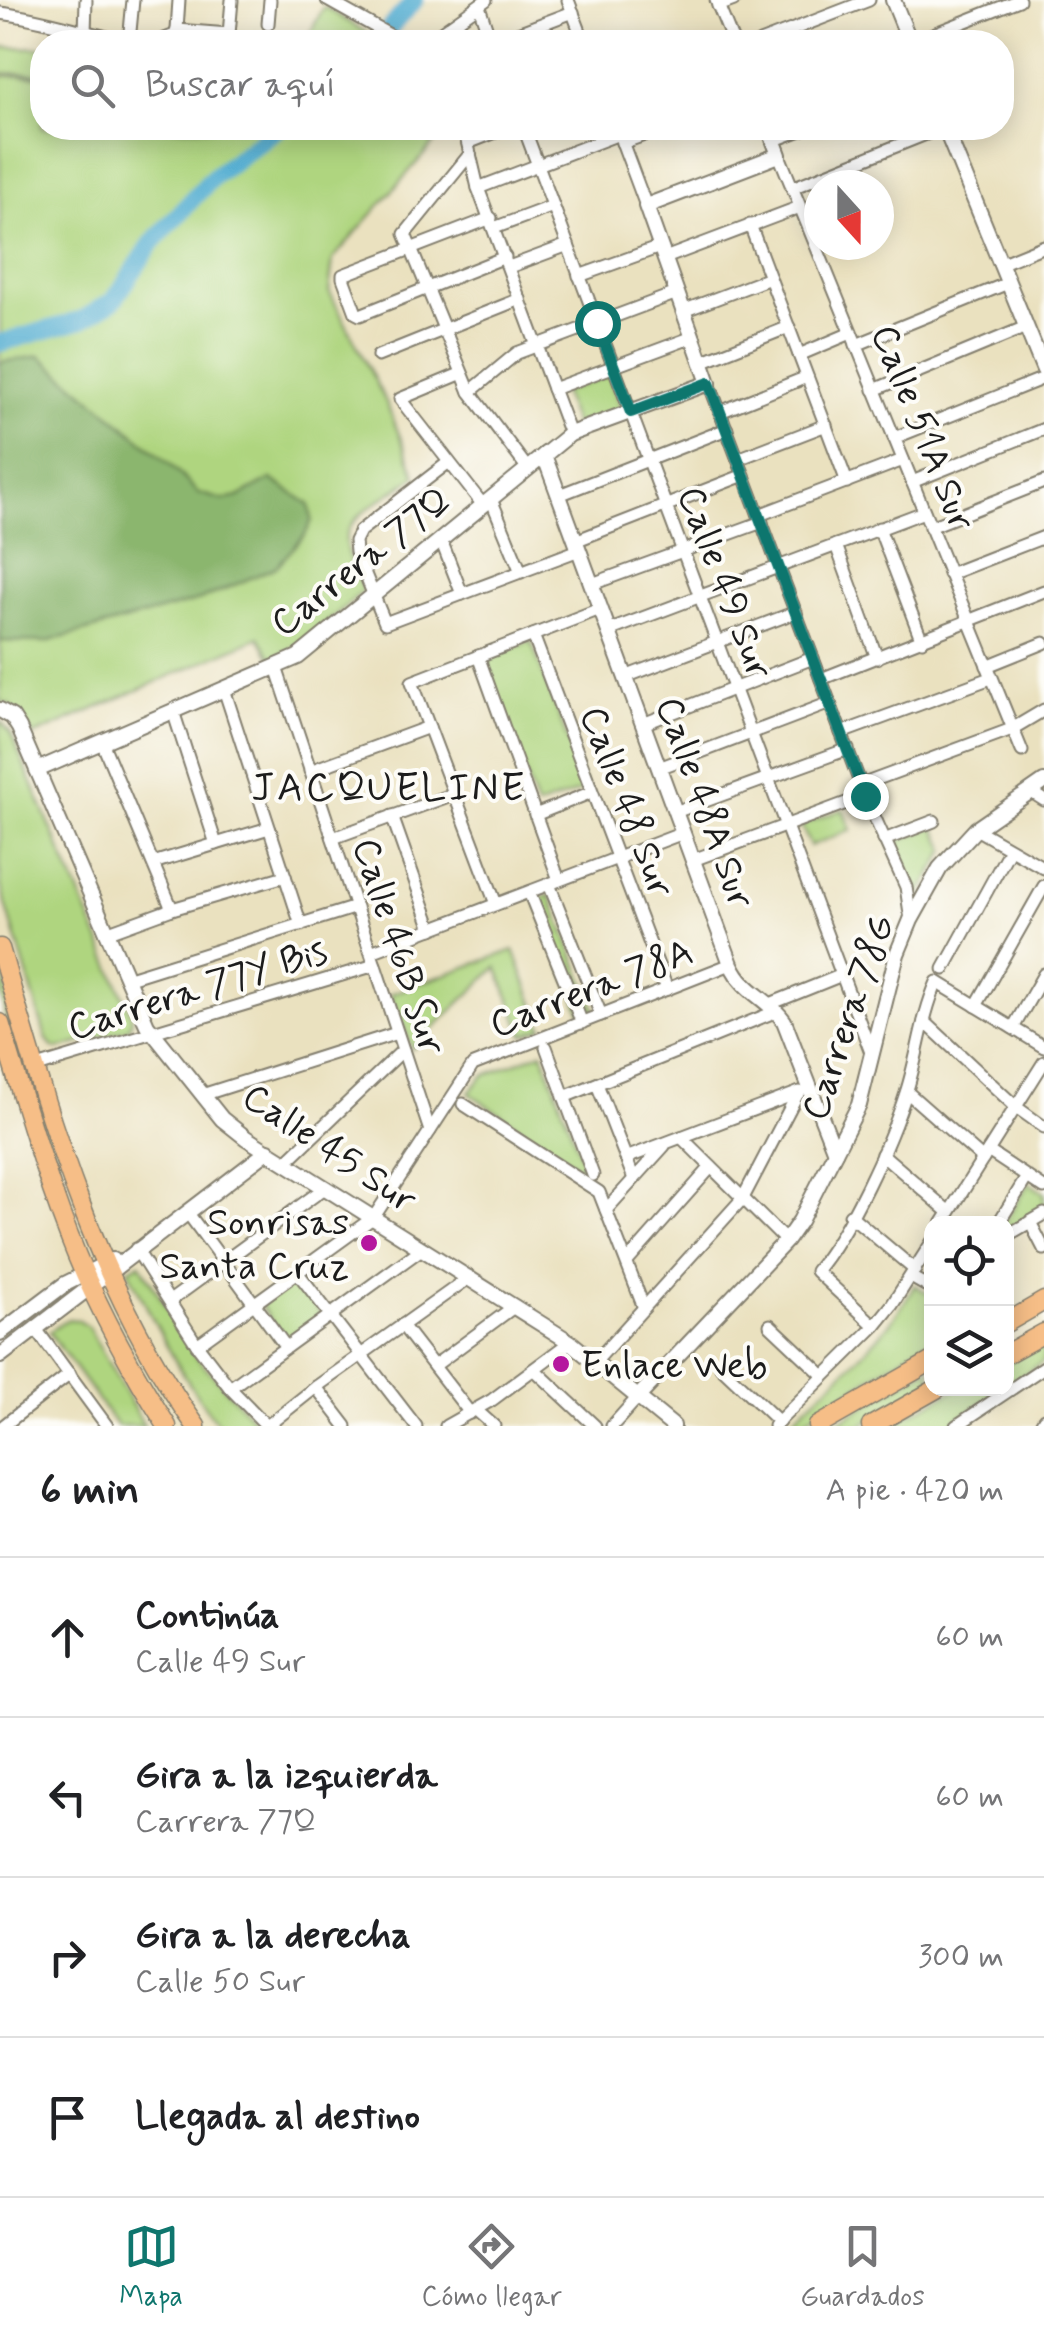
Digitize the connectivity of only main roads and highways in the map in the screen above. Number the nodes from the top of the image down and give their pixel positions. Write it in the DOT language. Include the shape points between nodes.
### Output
graph roads {
  1 [pos="0,948"];
  2 [pos="0,1023"];
  3 [pos="5,1060"];
  4 [pos="1044,1301"];
  5 [pos="1014,1318"];
  6 [pos="1044,1334"];
  7 [pos="1014,1350"];
  8 [pos="924,1365"];
  9 [pos="924,1396"];
  10 [pos="167,1426"];
  11 [pos="196,1426"];
  12 [pos="818,1426"];
  13 [pos="872,1426"];
  1 -- 11 [label="main road" via="106,1269 145,1348"];
  2 -- 3 [label="main road"];
  3 -- 10 [label="main road" via="88,1280"];
  4 -- 5 [label="main road"];
  6 -- 7 [label="main road"];
  8 -- 12 [label="main road"];
  9 -- 13 [label="main road"];
}
